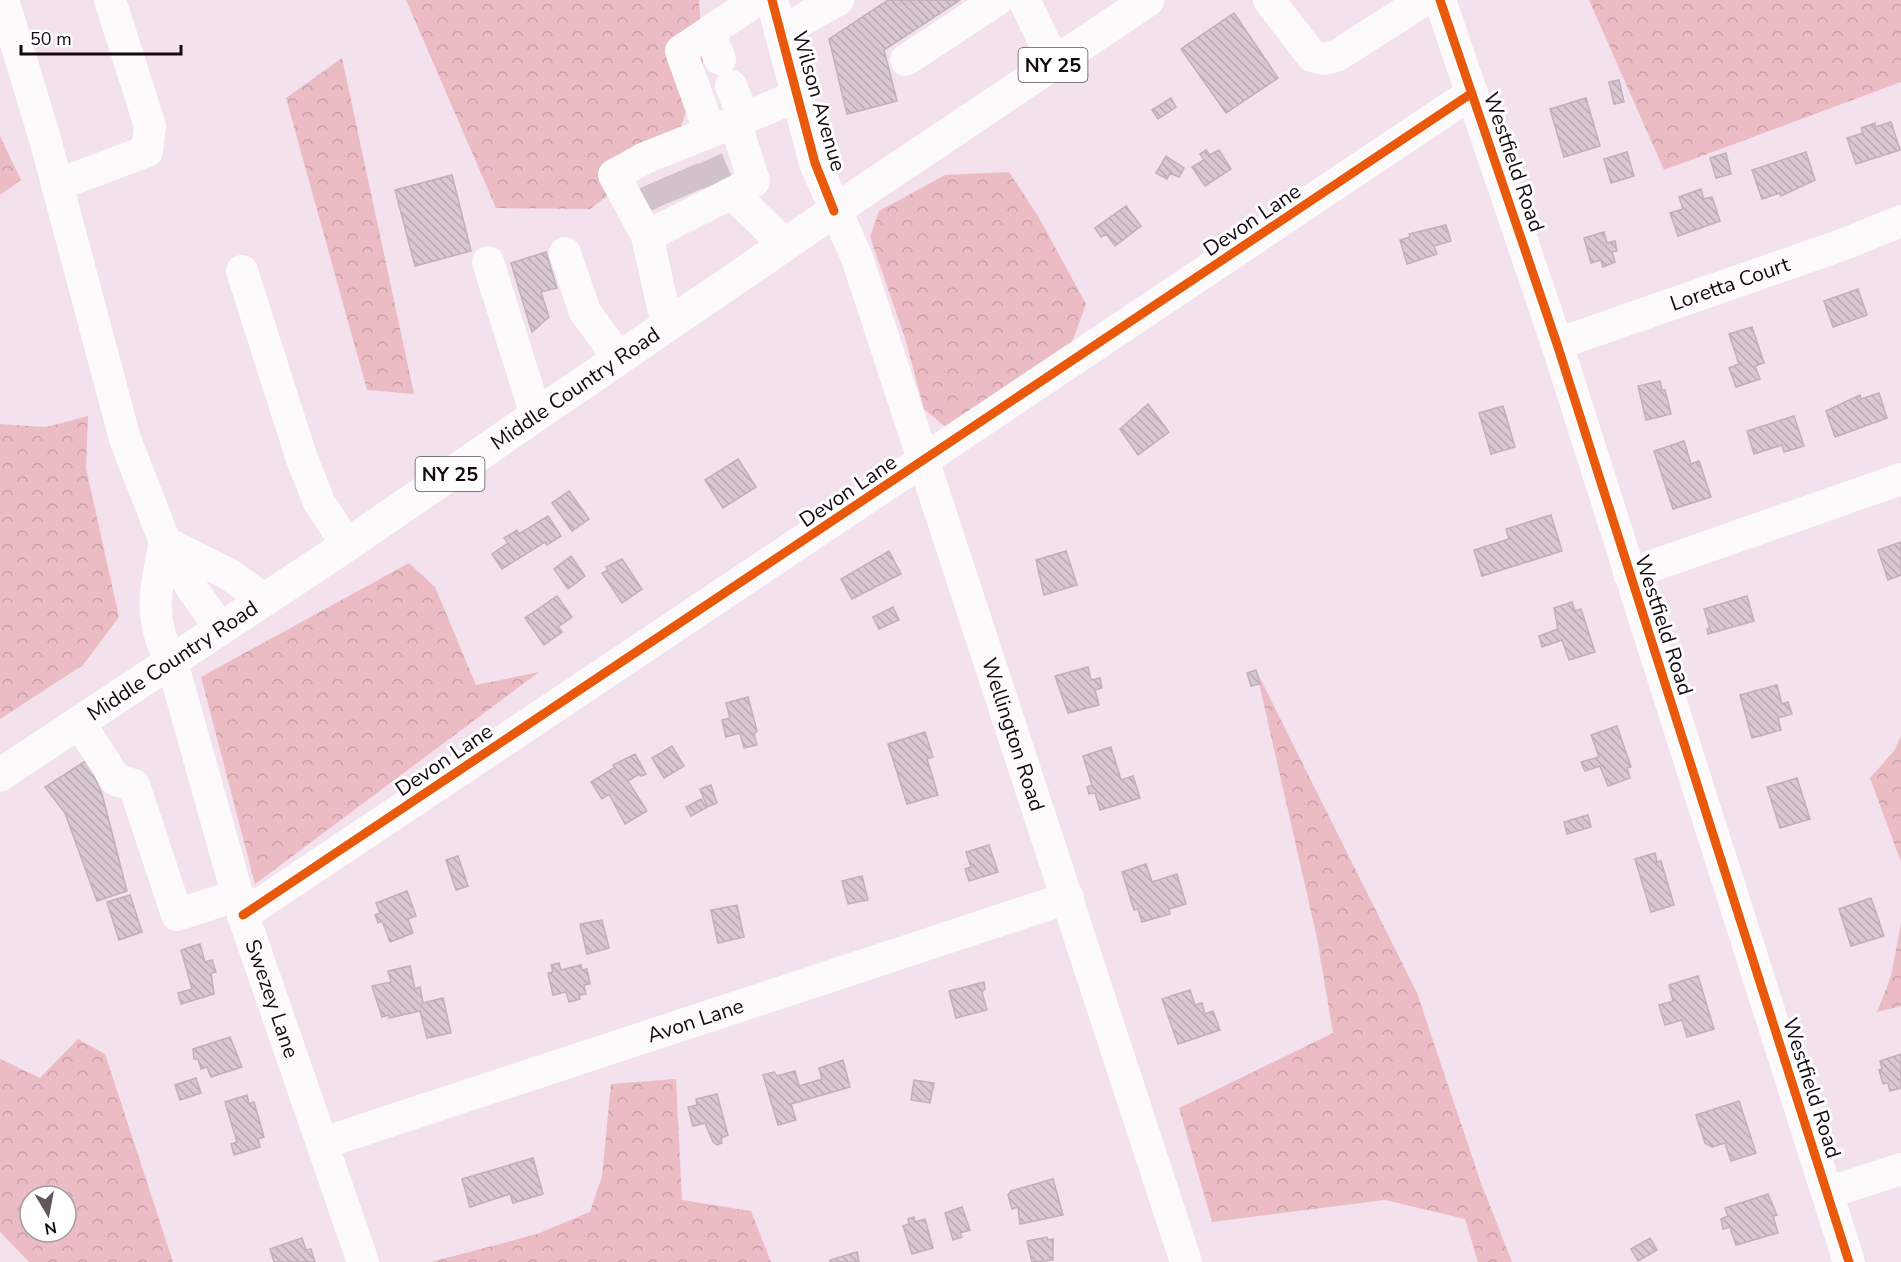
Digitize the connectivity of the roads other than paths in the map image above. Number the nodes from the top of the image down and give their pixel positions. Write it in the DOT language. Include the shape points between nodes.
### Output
graph roads {
  1 [pos="3,0"];
  2 [pos="110,0"];
  3 [pos="757,0"];
  4 [pos="772,0"];
  5 [pos="838,0"];
  6 [pos="997,0"];
  7 [pos="1024,0"];
  8 [pos="1148,0"];
  9 [pos="1269,0"];
  10 [pos="1424,0"];
  11 [pos="1440,0"];
  12 [pos="780,32"];
  13 [pos="720,59"];
  14 [pos="906,60"];
  15 [pos="1054,64"];
  16 [pos="1472,93"];
  17 [pos="798,96"];
  18 [pos="694,175"];
  19 [pos="57,185"];
  20 [pos="834,211"];
  21 [pos="1901,221"];
  22 [pos="785,245"];
  23 [pos="566,253"];
  24 [pos="488,262"];
  25 [pos="242,271"];
  26 [pos="667,326"];
  27 [pos="1557,344"];
  28 [pos="619,358"];
  29 [pos="536,416"];
  30 [pos="925,461"];
  31 [pos="1901,479"];
  32 [pos="165,542"];
  33 [pos="347,545"];
  34 [pos="1629,574"];
  35 [pos="265,600"];
  36 [pos="221,629"];
  37 [pos="172,662"];
  38 [pos="80,722"];
  39 [pos="0,775"];
  40 [pos="1068,898"];
  41 [pos="240,905"];
  42 [pos="323,1143"];
  43 [pos="1901,1169"];
  44 [pos="1827,1193"];
  45 [pos="363,1262"];
  46 [pos="1186,1262"];
  47 [pos="1849,1262"];
  1 -- 19 [label="street"];
  2 -- 19 [label="street" via="150,126 147,151"];
  3 -- 13 [label="street"];
  4 -- 12 [label="street, Wilson Avenue"];
  5 -- 12 [label="street"];
  6 -- 14 [label="street"];
  7 -- 15 [label="street"];
  8 -- 15 [label="main road, Middle Country Road / NY 25"];
  9 -- 10 [label="street" via="1312,56 1324,59 1338,55"];
  11 -- 16 [label="street, Westfield Road"];
  12 -- 17 [label="street, Wilson Avenue"];
  13 -- 18 [label="street"];
  13 -- 18 [label="street" via="681,51"];
  15 -- 20 [label="main road, Middle Country Road / NY 25"];
  16 -- 27 [label="street, Westfield Road"];
  16 -- 30 [label="street, Devon Lane"];
  17 -- 18 [label="street"];
  17 -- 20 [label="street, Wilson Avenue" via="815,163"];
  18 -- 22 [label="street"];
  18 -- 26 [label="street"];
  19 -- 32 [label="street" via="125,439"];
  20 -- 22 [label="main road, Middle Country Road / NY 25"];
  20 -- 30 [label="street, Wellington Road" via="857,258"];
  21 -- 27 [label="street, Loretta Court"];
  22 -- 26 [label="main road, Middle Country Road / NY 25"];
  23 -- 28 [label="street" via="585,312"];
  24 -- 29 [label="street"];
  25 -- 33 [label="street" via="319,502"];
  26 -- 28 [label="main road, Middle Country Road / NY 25"];
  27 -- 34 [label="street, Westfield Road"];
  28 -- 29 [label="main road, Middle Country Road / NY 25"];
  29 -- 33 [label="main road, Middle Country Road / NY 25"];
  30 -- 40 [label="street, Wellington Road"];
  30 -- 41 [label="street, Devon Lane"];
  31 -- 34 [label="street"];
  32 -- 35 [label="street" via="230,575"];
  32 -- 36 [label="street"];
  32 -- 37 [label="street, Swezey Lane" via="154,605 156,624"];
  33 -- 35 [label="main road, Middle Country Road / NY 25"];
  34 -- 44 [label="street, Westfield Road"];
  35 -- 36 [label="main road, Middle Country Road / NY 25"];
  36 -- 37 [label="main road, Middle Country Road / NY 25"];
  37 -- 38 [label="main road, Middle Country Road / NY 25"];
  37 -- 41 [label="street, Swezey Lane"];
  38 -- 39 [label="main road, Middle Country Road / NY 25"];
  38 -- 41 [label="street, Devon Lane" via="116,780 134,785 177,915"];
  40 -- 42 [label="street, Avon Lane"];
  40 -- 46 [label="street, Wellington Road"];
  41 -- 42 [label="street, Swezey Lane"];
  42 -- 45 [label="street, Swezey Lane"];
  43 -- 44 [label="street"];
  44 -- 47 [label="street, Westfield Road"];
}
